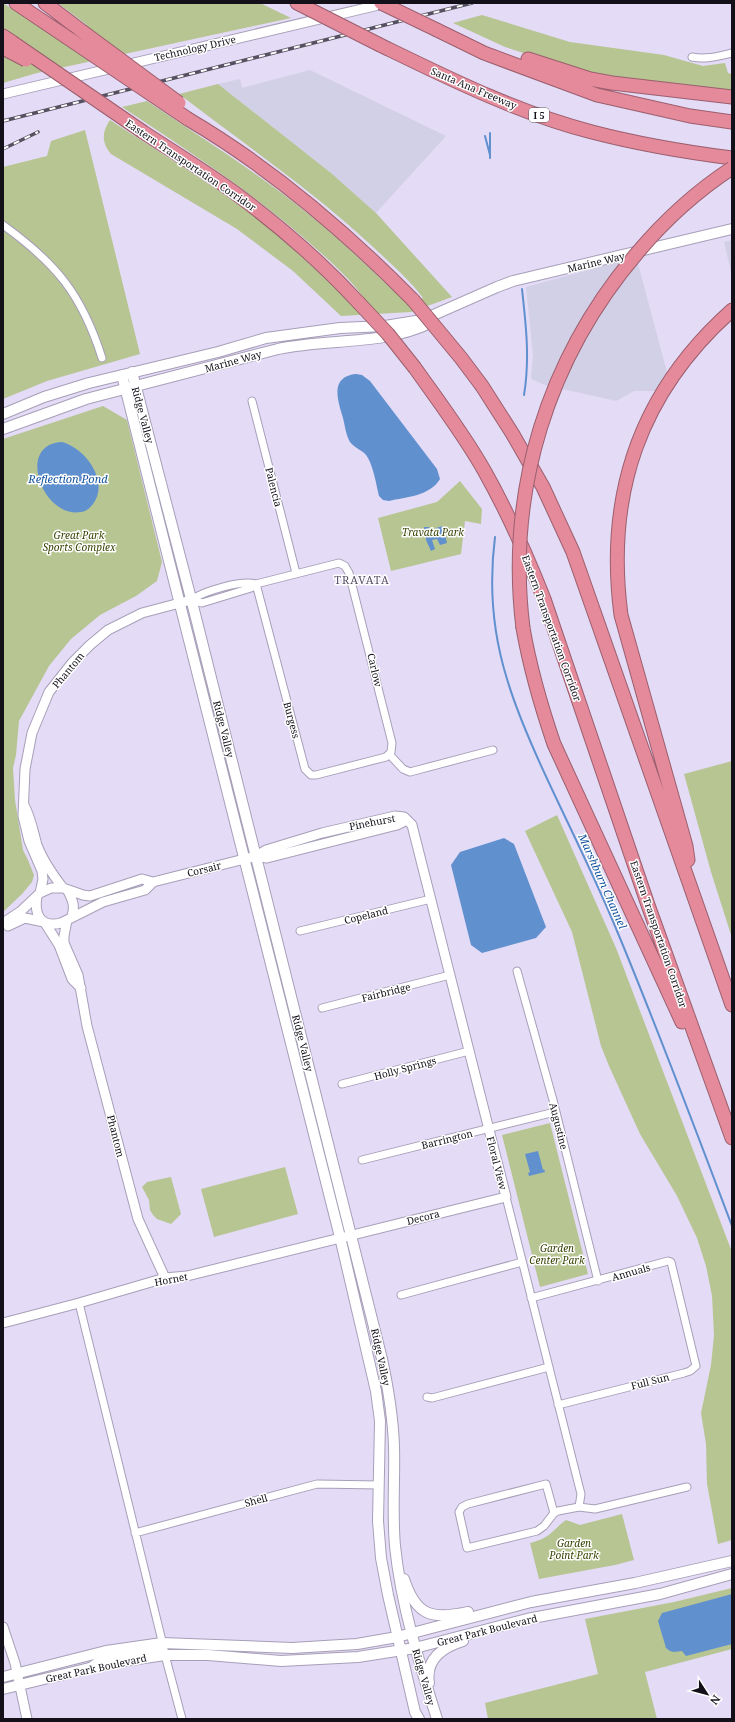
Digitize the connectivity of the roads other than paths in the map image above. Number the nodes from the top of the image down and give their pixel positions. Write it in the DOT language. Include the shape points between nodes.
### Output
graph roads {
  1 [pos="16,3"];
  2 [pos="45,3"];
  3 [pos="297,3"];
  4 [pos="381,3"];
  5 [pos="387,3"];
  6 [pos="458,40"];
  7 [pos="6,44"];
  8 [pos="732,53"];
  9 [pos="692,57"];
  10 [pos="3,94"];
  11 [pos="732,97"];
  12 [pos="192,117"];
  13 [pos="732,122"];
  14 [pos="732,158"];
  15 [pos="732,168"];
  16 [pos="3,225"];
  17 [pos="732,229"];
  18 [pos="462,303"];
  19 [pos="732,310"];
  20 [pos="102,358"];
  21 [pos="132,372"];
  22 [pos="122,375"];
  23 [pos="135,387"];
  24 [pos="125,389"];
  25 [pos="252,402"];
  26 [pos="3,414"];
  27 [pos="3,429"];
  28 [pos="296,574"];
  29 [pos="256,584"];
  30 [pos="191,600"];
  31 [pos="179,603"];
  32 [pos="493,750"];
  33 [pos="389,754"];
  34 [pos="24,805"];
  35 [pos="407,820"];
  36 [pos="256,856"];
  37 [pos="244,859"];
  38 [pos="153,882"];
  39 [pos="66,890"];
  40 [pos="38,895"];
  41 [pos="693,895"];
  42 [pos="431,899"];
  43 [pos="70,918"];
  44 [pos="44,922"];
  45 [pos="3,923"];
  46 [pos="3,928"];
  47 [pos="300,931"];
  48 [pos="517,971"];
  49 [pos="450,976"];
  50 [pos="81,988"];
  51 [pos="732,1005"];
  52 [pos="322,1008"];
  53 [pos="469,1051"];
  54 [pos="342,1084"];
  55 [pos="720,1106"];
  56 [pos="555,1112"];
  57 [pos="488,1128"];
  58 [pos="732,1138"];
  59 [pos="362,1160"];
  60 [pos="506,1197"];
  61 [pos="351,1235"];
  62 [pos="340,1237"];
  63 [pos="522,1262"];
  64 [pos="165,1278"];
  65 [pos="598,1281"];
  66 [pos="401,1295"];
  67 [pos="531,1298"];
  68 [pos="79,1304"];
  69 [pos="685,1321"];
  70 [pos="3,1323"];
  71 [pos="382,1359"];
  72 [pos="370,1362"];
  73 [pos="549,1367"];
  74 [pos="427,1397"];
  75 [pos="558,1405"];
  76 [pos="379,1485"];
  77 [pos="687,1486"];
  78 [pos="579,1507"];
  79 [pos="554,1513"];
  80 [pos="135,1533"];
  81 [pos="396,1558"];
  82 [pos="732,1561"];
  83 [pos="732,1574"];
  84 [pos="531,1602"];
  85 [pos="555,1614"];
  86 [pos="3,1628"];
  87 [pos="412,1633"];
  88 [pos="397,1636"];
  89 [pos="162,1643"];
  90 [pos="415,1648"];
  91 [pos="400,1650"];
  92 [pos="165,1654"];
  93 [pos="86,1668"];
  94 [pos="17,1672"];
  95 [pos="3,1677"];
  96 [pos="19,1685"];
  97 [pos="3,1689"];
  98 [pos="433,1706"];
  99 [pos="27,1719"];
  100 [pos="182,1719"];
  101 [pos="419,1719"];
  102 [pos="437,1719"];
  1 -- 12 [label="highway, bridge"];
  2 -- 12 [label="highway, bridge"];
  3 -- 14 [label="highway, Santa Ana Freeway / I 5, bridge" via="473,89 544,117 641,144"];
  4 -- 6 [label="highway, bridge"];
  5 -- 10 [label="street, Technology Drive"];
  6 -- 11 [label="highway" via="487,44 543,65 604,82"];
  6 -- 13 [label="highway" via="484,53 597,95 690,116"];
  7 -- 55 [label="highway, Eastern Transportation Corridor, bridge" via="85,93 238,195 281,229 339,282 388,334 443,406 485,471 533,571"];
  8 -- 9 [label="street" via="714,57"];
  12 -- 41 [label="highway, bridge" via="272,176 376,263 413,300 482,386 543,487 573,552"];
  15 -- 55 [label="highway, bridge" via="668,219 628,264 582,329 559,375 536,443 522,516 518,577 523,628 543,714 554,744"];
  16 -- 20 [label="street" via="28,243 64,279 93,329"];
  17 -- 18 [label="main road, Marine Way" via="513,281"];
  18 -- 21 [label="main road, Marine Way" via="406,324 281,335"];
  18 -- 23 [label="main road, Marine Way" via="441,318 405,333 382,338 302,344"];
  19 -- 41 [label="highway" via="699,342 663,389 635,450 624,486 618,523 617,584 621,615 686,846"];
  21 -- 22 [label="main road, Marine Way"];
  21 -- 23 [label="main road, Ridge Valley"];
  22 -- 24 [label="main road, Ridge Valley"];
  22 -- 26 [label="main road, Marine Way" via="44,397"];
  23 -- 24 [label="main road, Marine Way"];
  23 -- 30 [label="main road, Ridge Valley"];
  24 -- 27 [label="main road, Marine Way" via="78,402"];
  24 -- 31 [label="main road, Ridge Valley"];
  25 -- 28 [label="street, Palencia"];
  28 -- 29 [label="street, Carlow"];
  28 -- 33 [label="street, Carlow" via="339,563 349,572 392,743"];
  29 -- 30 [label="street, Carlow" via="251,588 202,603"];
  29 -- 33 [label="street, Burgess" via="305,769 311,775 316,775 384,758"];
  30 -- 31 [label="street, Phantom"];
  30 -- 36 [label="main road, Ridge Valley"];
  31 -- 34 [label="street, Phantom" via="142,613 108,630 60,676 49,692 32,733 25,769"];
  31 -- 37 [label="main road, Ridge Valley"];
  32 -- 33 [label="street" via="410,772 403,769"];
  34 -- 39 [label="street, Phantom" via="48,868"];
  34 -- 40 [label="street, Phantom" via="23,816 29,841 42,871 43,879"];
  35 -- 36 [label="street, Pinehurst" via="396,816 322,833 266,850"];
  35 -- 42 [label="street, Floral View" via="412,825"];
  36 -- 37 [label="street, Corsair"];
  36 -- 61 [label="main road, Ridge Valley"];
  37 -- 38 [label="street, Corsair"];
  37 -- 62 [label="main road, Ridge Valley"];
  38 -- 39 [label="street, Corsair" via="142,879 94,895"];
  38 -- 43 [label="street, Corsair" via="145,890 103,902"];
  39 -- 40 [label="street" via="51,888"];
  39 -- 43 [label="street" via="74,908"];
  40 -- 44 [label="street" via="36,912"];
  40 -- 45 [label="street"];
  41 -- 51 [label="highway"];
  42 -- 47 [label="street, Copeland"];
  42 -- 49 [label="street, Floral View"];
  43 -- 44 [label="street" via="55,925"];
  43 -- 50 [label="street, Phantom" via="64,943"];
  44 -- 46 [label="street" via="25,918"];
  44 -- 50 [label="street, Phantom" via="58,945 72,979"];
  48 -- 56 [label="street, Augustine"];
  49 -- 52 [label="street, Fairbridge"];
  49 -- 53 [label="street, Floral View"];
  50 -- 64 [label="street, Phantom" via="87,1026 138,1219"];
  53 -- 54 [label="street, Holly Springs"];
  53 -- 57 [label="street, Floral View"];
  55 -- 58 [label="highway, Eastern Transportation Corridor"];
  56 -- 57 [label="street, Barrington"];
  56 -- 65 [label="street, Augustine"];
  57 -- 59 [label="street, Barrington"];
  57 -- 60 [label="street, Floral View"];
  60 -- 61 [label="street, Decora"];
  60 -- 63 [label="street, Floral View"];
  61 -- 62 [label="street, Decora"];
  61 -- 71 [label="main road, Ridge Valley"];
  62 -- 64 [label="street, Hornet" via="187,1276"];
  62 -- 72 [label="main road, Ridge Valley"];
  63 -- 66 [label="street"];
  63 -- 67 [label="street, Floral View"];
  64 -- 68 [label="street, Hornet"];
  65 -- 67 [label="street, Annuals"];
  65 -- 69 [label="street, Annuals" via="670,1261"];
  67 -- 73 [label="street, Floral View"];
  68 -- 70 [label="street, Hornet"];
  68 -- 80 [label="street"];
  69 -- 75 [label="street, Full Sun" via="696,1366 690,1371"];
  71 -- 72 [label="street"];
  71 -- 81 [label="main road, Ridge Valley" via="394,1445"];
  72 -- 76 [label="main road, Ridge Valley" via="380,1420"];
  73 -- 74 [label="street" via="432,1398"];
  73 -- 75 [label="street, Floral View"];
  75 -- 78 [label="street, Floral View" via="581,1494"];
  76 -- 80 [label="street, Shell" via="317,1484"];
  76 -- 88 [label="main road, Ridge Valley" via="378,1522 381,1558"];
  77 -- 78 [label="street" via="595,1509"];
  78 -- 79 [label="street"];
  79 -- 79 [label="street" via="537,1531 468,1548 459,1512 468,1504 546,1484"];
  80 -- 89 [label="street"];
  81 -- 84 [label="main road" via="407,1590 415,1604 427,1614 444,1616 486,1607"];
  81 -- 87 [label="main road, Ridge Valley" via="401,1592"];
  82 -- 84 [label="main road, Great Park Boulevard" via="623,1586"];
  83 -- 85 [label="main road, Great Park Boulevard" via="660,1594"];
  84 -- 87 [label="main road, Great Park Boulevard"];
  85 -- 90 [label="main road, Great Park Boulevard"];
  85 -- 98 [label="main road" via="453,1644 442,1650 428,1672"];
  86 -- 94 [label="street"];
  87 -- 88 [label="main road, Great Park Boulevard"];
  87 -- 90 [label="main road, Ridge Valley"];
  88 -- 89 [label="main road, Great Park Boulevard" via="338,1646 292,1648"];
  88 -- 91 [label="main road, Ridge Valley"];
  89 -- 93 [label="street" via="164,1649 100,1659"];
  89 -- 94 [label="main road, Great Park Boulevard" via="106,1651"];
  90 -- 91 [label="main road, Great Park Boulevard"];
  90 -- 98 [label="main road, Ridge Valley"];
  91 -- 92 [label="main road, Great Park Boulevard" via="309,1661"];
  91 -- 101 [label="main road, Ridge Valley"];
  92 -- 93 [label="main road, Great Park Boulevard"];
  92 -- 100 [label="street"];
  93 -- 96 [label="main road, Great Park Boulevard"];
  94 -- 95 [label="main road, Great Park Boulevard"];
  94 -- 96 [label="street"];
  96 -- 97 [label="main road, Great Park Boulevard"];
  96 -- 99 [label="street"];
  98 -- 102 [label="main road, Ridge Valley"];
}
